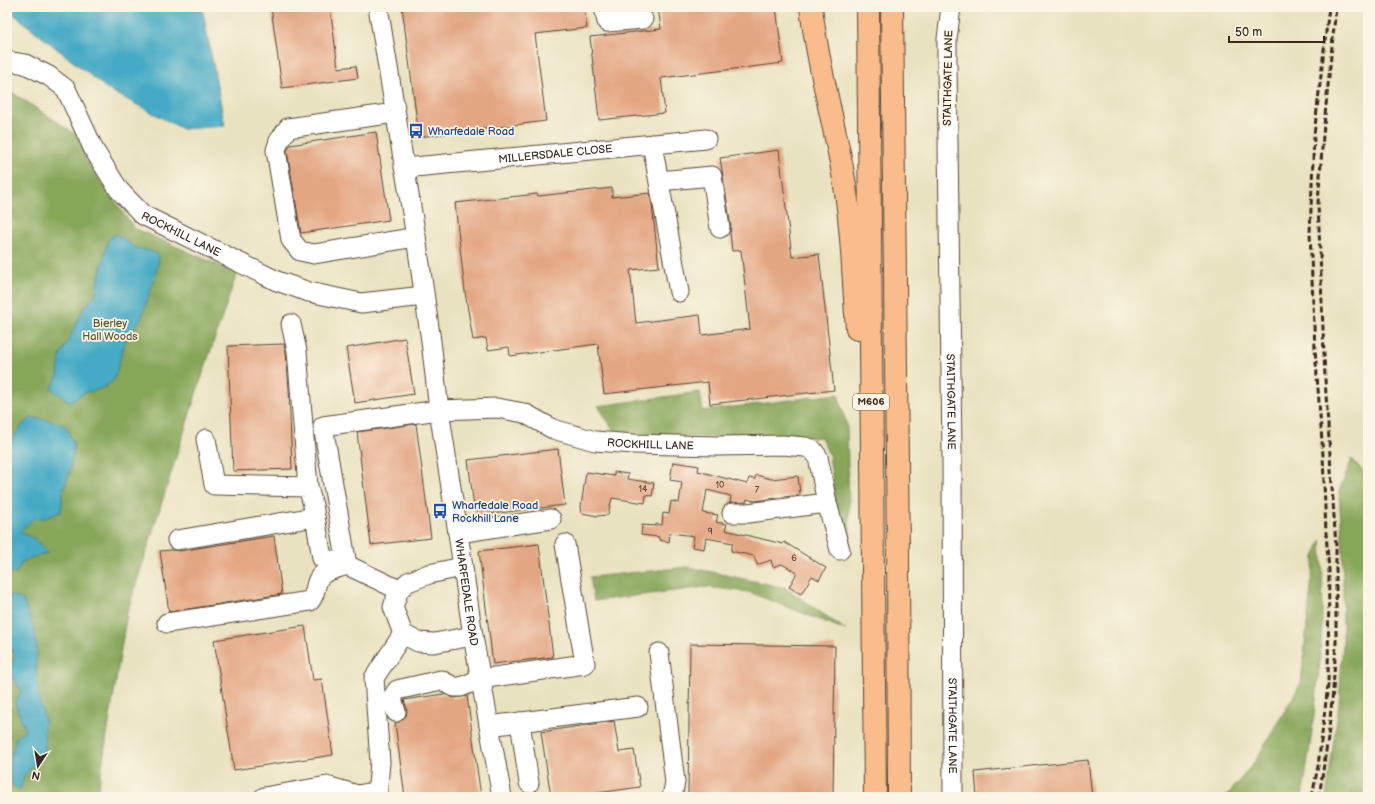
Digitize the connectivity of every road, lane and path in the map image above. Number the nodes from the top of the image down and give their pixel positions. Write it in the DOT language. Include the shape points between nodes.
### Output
graph roads {
  1 [pos="378,7"];
  2 [pos="604,7"];
  3 [pos="811,7"];
  4 [pos="868,7"];
  5 [pos="892,7"];
  6 [pos="951,7"];
  7 [pos="643,18"];
  8 [pos="7,61"];
  9 [pos="395,113"];
  10 [pos="706,139"];
  11 [pos="652,144"];
  12 [pos="404,168"];
  13 [pos="659,181"];
  14 [pos="720,228"];
  15 [pos="416,237"];
  16 [pos="679,292"];
  17 [pos="424,296"];
  18 [pos="291,324"];
  19 [pos="439,410"];
  20 [pos="872,425"];
  21 [pos="206,439"];
  22 [pos="308,487"];
  23 [pos="826,503"];
  24 [pos="732,513"];
  25 [pos="315,517"];
  26 [pos="551,519"];
  27 [pos="458,533"];
  28 [pos="177,540"];
  29 [pos="565,544"];
  30 [pos="840,550"];
  31 [pos="346,565"];
  32 [pos="462,567"];
  33 [pos="399,590"];
  34 [pos="167,623"];
  35 [pos="403,634"];
  36 [pos="472,636"];
  37 [pos="659,653"];
  38 [pos="480,679"];
  39 [pos="638,706"];
  40 [pos="396,712"];
  41 [pos="520,722"];
  42 [pos="489,726"];
  43 [pos="529,782"];
  44 [pos="378,794"];
  45 [pos="264,797"];
  46 [pos="502,797"];
  47 [pos="672,797"];
  48 [pos="875,797"];
  49 [pos="900,797"];
  50 [pos="953,797"];
  1 -- 9 [label="street, WHARFEDALE ROAD"];
  2 -- 7 [label="street" via="607,22"];
  3 -- 20 [label="highway, M606" via="842,169 850,232 858,350"];
  4 -- 20 [label="highway, M606"];
  5 -- 49 [label="highway, M606"];
  6 -- 50 [label="street, STAITHGATE LANE" via="947,62"];
  8 -- 17 [label="street, ROCKHILL LANE" via="26,64 49,76 66,89 94,150 119,190 143,214 277,281 309,292 361,303"];
  9 -- 12 [label="street, WHARFEDALE ROAD"];
  9 -- 15 [label="street" via="288,128 276,150 291,240 300,251 314,254"];
  10 -- 11 [label="street, MILLERSDALE CLOSE"];
  11 -- 12 [label="street, MILLERSDALE CLOSE"];
  11 -- 13 [label="street"];
  12 -- 15 [label="street, WHARFEDALE ROAD"];
  13 -- 14 [label="street" via="712,176"];
  13 -- 16 [label="street"];
  15 -- 17 [label="street, WHARFEDALE ROAD"];
  17 -- 19 [label="street, WHARFEDALE ROAD"];
  18 -- 22 [label="street" via="296,351"];
  19 -- 23 [label="street, ROCKHILL LANE" via="497,408 524,413 553,429 595,441 716,446 805,446 812,449 818,457"];
  19 -- 27 [label="street, WHARFEDALE ROAD"];
  19 -- 31 [label="street, ROCKHILL LANE" via="323,426"];
  20 -- 48 [label="highway, M606"];
  21 -- 22 [label="street" via="214,484"];
  22 -- 25 [label="street"];
  23 -- 24 [label="street" via="748,514"];
  23 -- 30 [label="street, ROCKHILL LANE"];
  25 -- 28 [label="street"];
  25 -- 31 [label="street" via="322,558"];
  26 -- 27 [label="street"];
  27 -- 32 [label="street, WHARFEDALE ROAD"];
  29 -- 38 [label="street" via="585,664"];
  31 -- 33 [label="street"];
  31 -- 34 [label="street" via="323,573 317,580 314,598 310,601"];
  32 -- 33 [label="street" via="429,574 408,582"];
  32 -- 36 [label="street, WHARFEDALE ROAD"];
  33 -- 35 [label="street" via="393,607"];
  35 -- 36 [label="street" via="418,642 434,643"];
  35 -- 44 [label="street" via="374,678 380,762"];
  36 -- 38 [label="street, WHARFEDALE ROAD"];
  37 -- 47 [label="street" via="675,782"];
  38 -- 40 [label="street" via="461,687 454,687 441,680 397,690 392,698"];
  38 -- 42 [label="street, WHARFEDALE ROAD"];
  39 -- 41 [label="street"];
  41 -- 42 [label="street"];
  41 -- 43 [label="street"];
  42 -- 46 [label="street, WHARFEDALE ROAD"];
  44 -- 45 [label="street" via="358,795 327,786"];
}
